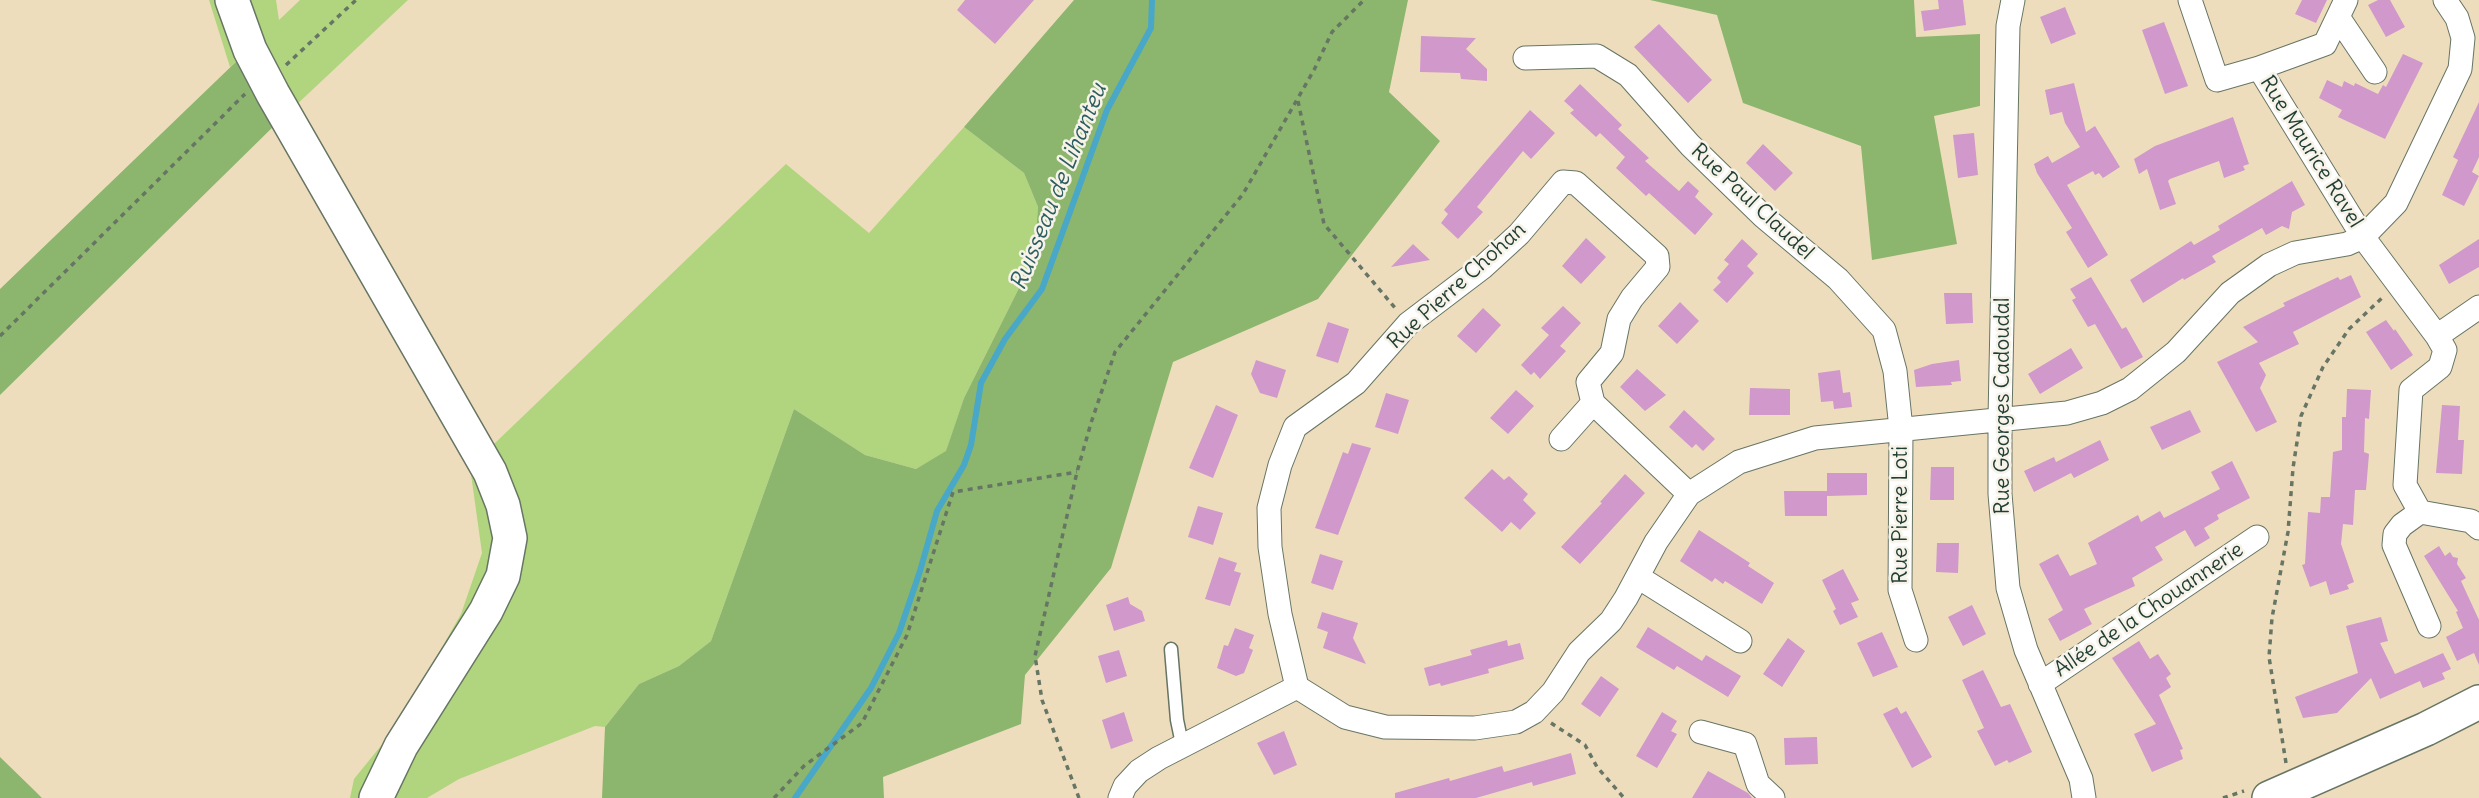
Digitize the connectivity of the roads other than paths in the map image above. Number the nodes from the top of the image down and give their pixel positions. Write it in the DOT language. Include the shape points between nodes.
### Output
graph roads {
  1 [pos="232,0"];
  2 [pos="2013,0"];
  3 [pos="2190,0"];
  4 [pos="2342,8"];
  5 [pos="2451,9"];
  6 [pos="2479,24"];
  7 [pos="1525,58"];
  8 [pos="2259,68"];
  9 [pos="2375,72"];
  10 [pos="2363,237"];
  11 [pos="2479,307"];
  12 [pos="2437,336"];
  13 [pos="1593,402"];
  14 [pos="2000,418"];
  15 [pos="1901,429"];
  16 [pos="1561,439"];
  17 [pos="1689,494"];
  18 [pos="2420,512"];
  19 [pos="2479,528"];
  20 [pos="2257,537"];
  21 [pos="1638,577"];
  22 [pos="2429,626"];
  23 [pos="1916,640"];
  24 [pos="1741,641"];
  25 [pos="1171,649"];
  26 [pos="2040,684"];
  27 [pos="1297,687"];
  28 [pos="2479,702"];
  29 [pos="1700,732"];
  30 [pos="1182,744"];
  31 [pos="2278,785"];
  32 [pos="376,798"];
  33 [pos="1120,798"];
  34 [pos="1773,798"];
  35 [pos="2084,798"];
  1 -- 32 [label="main road" via="265,79 490,472 510,538 503,576 486,611 401,746"];
  2 -- 14 [label="street, Rue Georges Cadoudal" via="2008,26"];
  3 -- 8 [label="street, Rue Maurice Ravel" via="2217,80"];
  4 -- 8 [label="street" via="2325,44"];
  4 -- 9 [label="street"];
  5 -- 6 [label="street"];
  5 -- 10 [label="street" via="2462,38 2460,69 2396,203"];
  7 -- 15 [label="street, Rue Paul Claudel" via="1597,56 1628,75 1689,145 1838,279 1884,330 1895,371"];
  8 -- 10 [label="street, Rue Maurice Ravel"];
  10 -- 12 [label="street, Rue Maurice Ravel"];
  10 -- 14 [label="street" via="2295,253 2269,265 2230,293 2176,352 2130,390 2067,413"];
  11 -- 12 [label="street"];
  12 -- 18 [label="street" via="2445,350 2440,367 2411,390 2405,485"];
  13 -- 16 [label="street"];
  13 -- 17 [label="street"];
  13 -- 27 [label="street, Rue Pierre Chohan" via="1588,382 1612,353 1619,319 1658,267 1657,256 1576,183 1563,182 1519,234 1408,324 1356,383 1295,427 1269,508 1280,614"];
  14 -- 15 [label="street"];
  14 -- 26 [label="street, Rue Georges Cadoudal" via="2000,494 2008,588"];
  15 -- 17 [label="street" via="1815,438 1739,462"];
  15 -- 23 [label="street, Rue Pierre Loti" via="1900,590"];
  17 -- 21 [label="street"];
  18 -- 19 [label="street" via="2471,521"];
  18 -- 22 [label="street" via="2402,525 2394,545"];
  20 -- 26 [label="street, Allée de la Chouannerie"];
  21 -- 24 [label="street"];
  21 -- 27 [label="street" via="1611,621 1579,652 1553,692 1534,712 1516,722 1475,728 1385,727 1345,717"];
  25 -- 30 [label="lane"];
  26 -- 35 [label="street, Rue Georges Cadoudal" via="2081,779"];
  27 -- 30 [label="street"];
  28 -- 31 [label="main road" via="2426,729"];
  29 -- 34 [label="street" via="1745,744 1758,784"];
  30 -- 33 [label="street" via="1139,771"];
}
